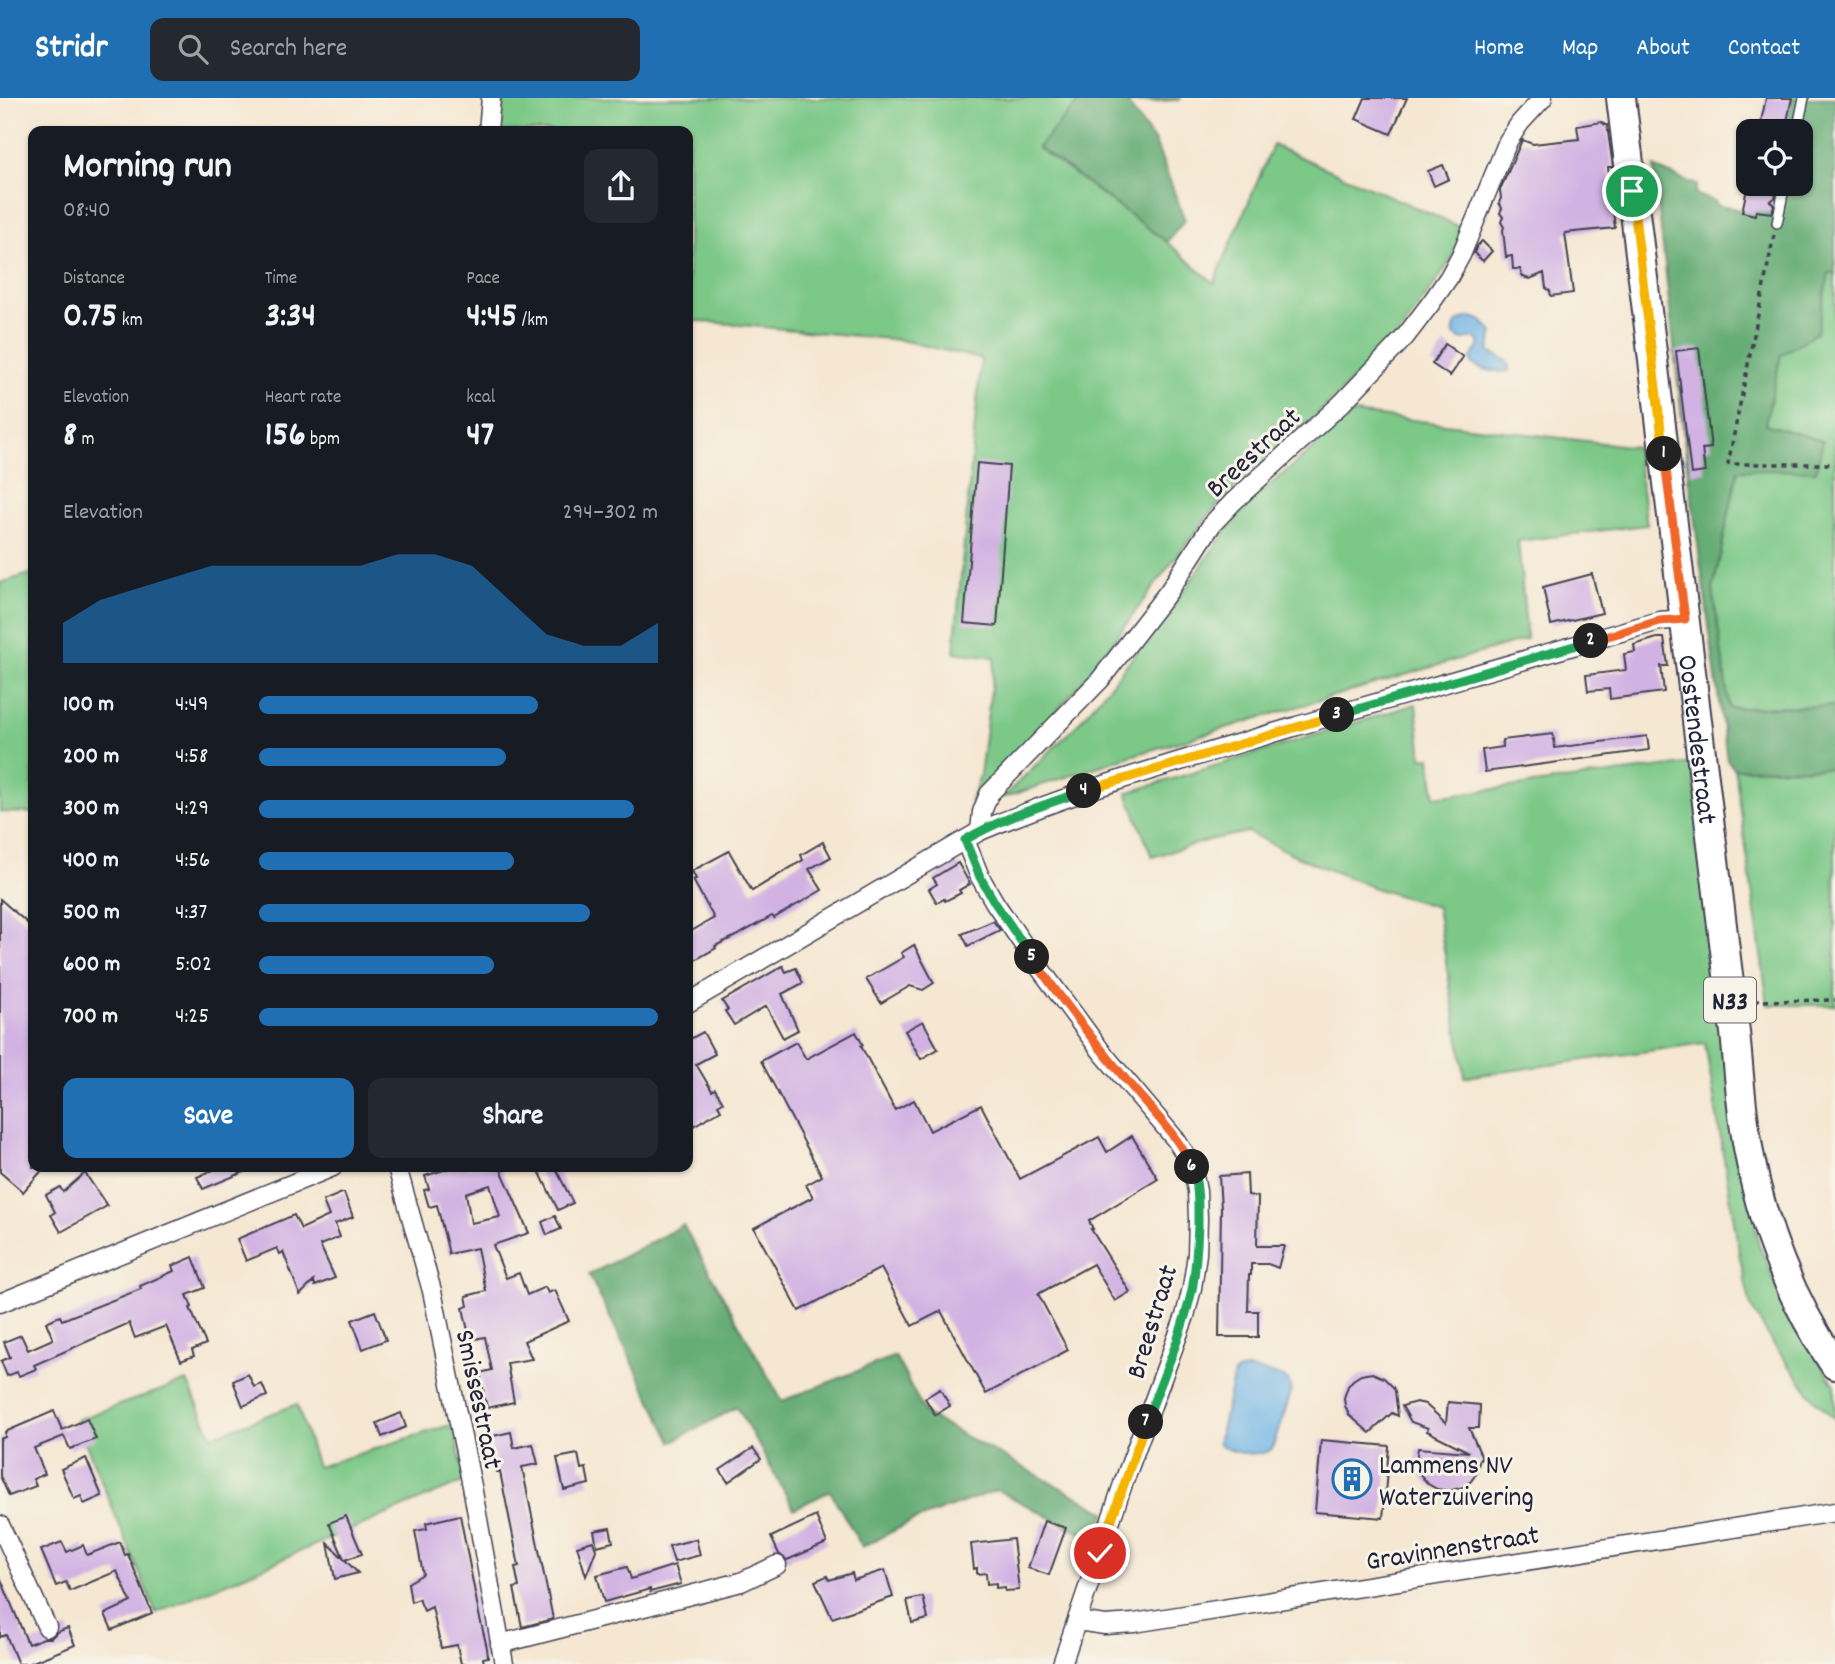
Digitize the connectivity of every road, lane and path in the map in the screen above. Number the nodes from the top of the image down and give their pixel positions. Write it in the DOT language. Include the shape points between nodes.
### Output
graph roads {
  1 [pos="491,98"];
  2 [pos="1543,98"];
  3 [pos="1621,98"];
  4 [pos="1804,98"];
  5 [pos="1800,119"];
  6 [pos="488,126"];
  7 [pos="1783,196"];
  8 [pos="1777,223"];
  9 [pos="1835,464"];
  10 [pos="1685,619"];
  11 [pos="973,835"];
  12 [pos="693,1000"];
  13 [pos="1835,1000"];
  14 [pos="1731,1003"];
  15 [pos="321,1172"];
  16 [pos="398,1172"];
  17 [pos="0,1303"];
  18 [pos="1835,1365"];
  19 [pos="1835,1512"];
  20 [pos="0,1525"];
  21 [pos="777,1565"];
  22 [pos="1077,1621"];
  23 [pos="47,1627"];
  24 [pos="500,1644"];
  25 [pos="504,1664"];
  26 [pos="1062,1664"];
  1 -- 6 [label="street"];
  2 -- 11 [label="street, Breestraat" via="1508,141 1461,255 1425,312 1341,404 1212,524 1100,681 989,794"];
  3 -- 10 [label="main road, Oostendestraat / N33"];
  4 -- 5 [label="lane"];
  7 -- 8 [label="lane"];
  8 -- 9 [label="path" via="1728,464"];
  10 -- 11 [label="street" via="1659,621 1219,749 1025,812"];
  10 -- 14 [label="main road, Oostendestraat / N33"];
  11 -- 12 [label="street"];
  11 -- 22 [label="street, Breestraat" via="980,877 995,903 1101,1051 1176,1140 1194,1171 1197,1191 1197,1254 1185,1316"];
  13 -- 14 [label="path"];
  14 -- 18 [label="main road, Oostendestraat / N33" via="1744,1124 1766,1222 1797,1303"];
  15 -- 17 [label="street"];
  16 -- 24 [label="street, Smissestraat" via="432,1291"];
  19 -- 22 [label="street, Gravinnenstraat" via="1134,1623"];
  20 -- 23 [label="street"];
  21 -- 24 [label="street" via="741,1582"];
  22 -- 26 [label="street, Breestraat"];
  24 -- 25 [label="street, Smissestraat"];
}
